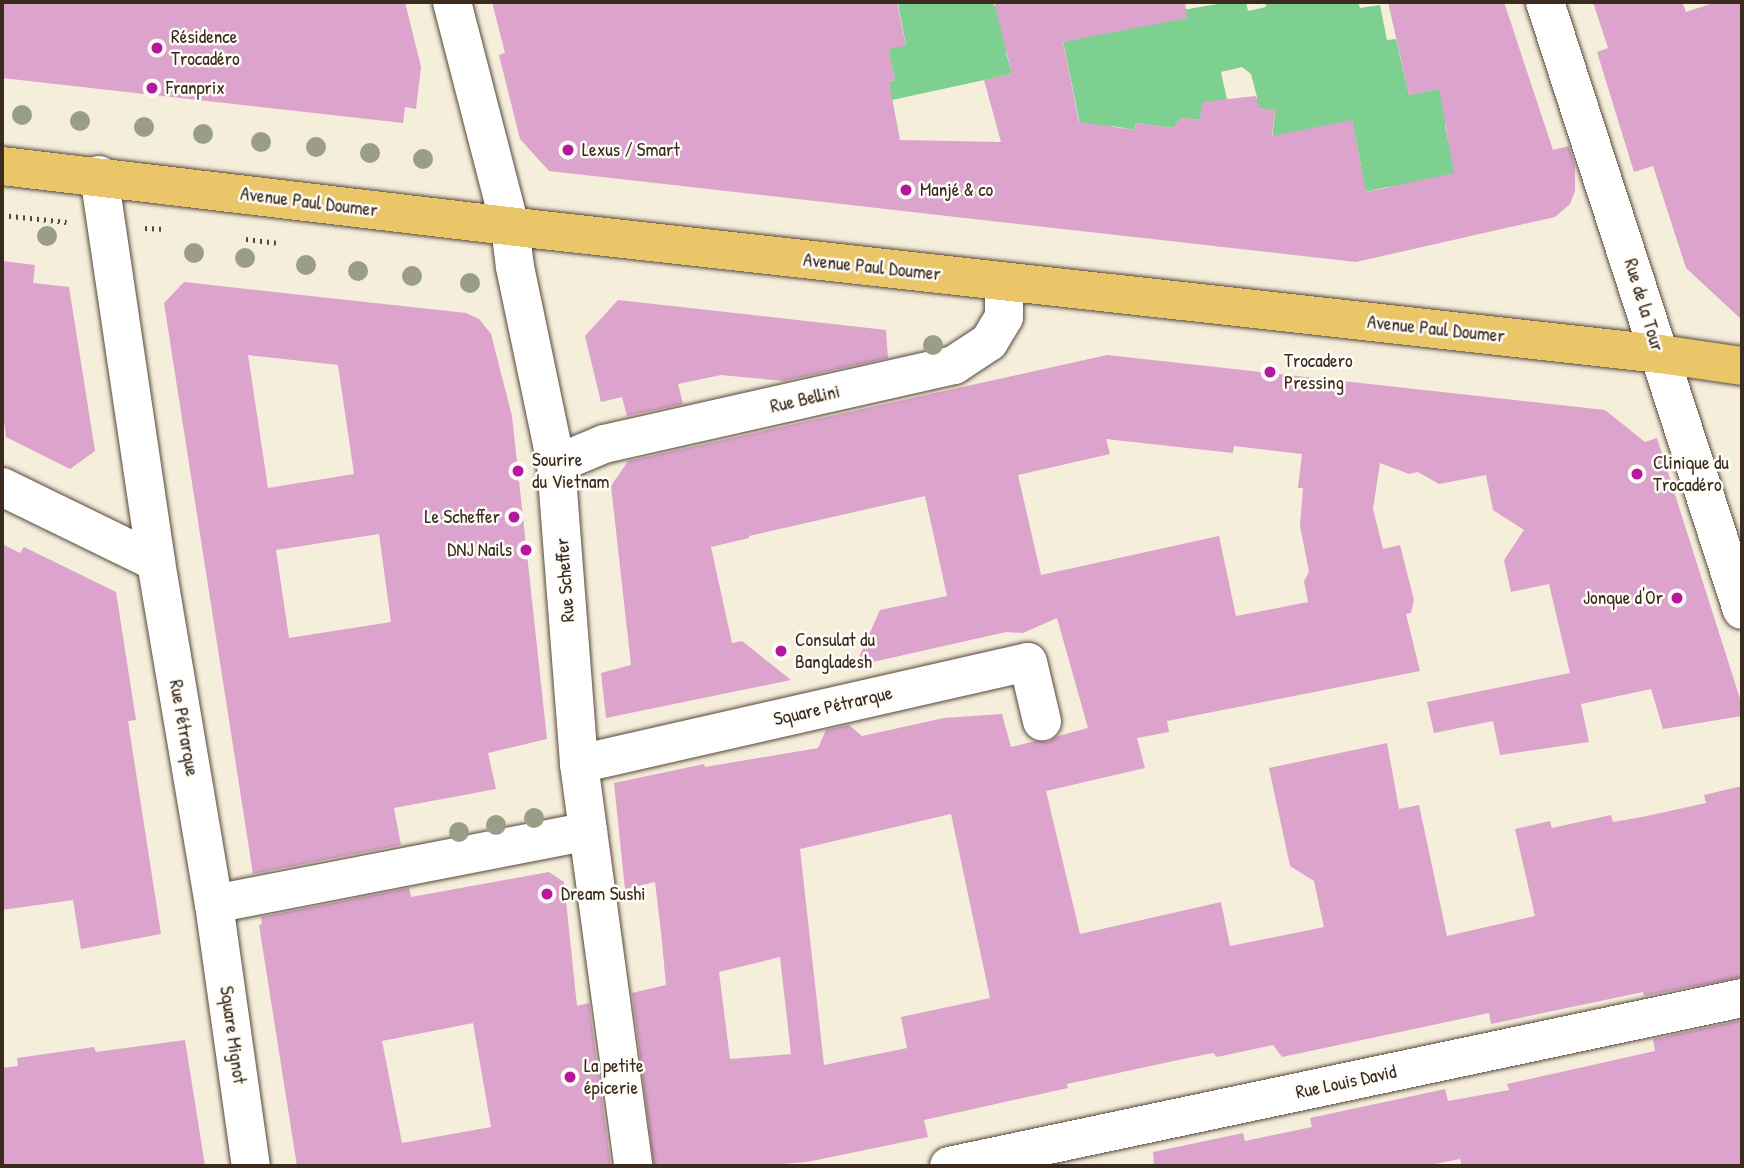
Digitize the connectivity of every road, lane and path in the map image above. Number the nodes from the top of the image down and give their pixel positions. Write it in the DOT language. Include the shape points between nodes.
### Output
graph roads {
  1 [pos="452,2"];
  2 [pos="1545,2"];
  3 [pos="2,166"];
  4 [pos="99,176"];
  5 [pos="510,227"];
  6 [pos="1004,282"];
  7 [pos="1660,354"];
  8 [pos="1742,366"];
  9 [pos="556,464"];
  10 [pos="2,487"];
  11 [pos="156,562"];
  12 [pos="1742,610"];
  13 [pos="1042,721"];
  14 [pos="579,764"];
  15 [pos="588,831"];
  16 [pos="214,904"];
  17 [pos="1742,998"];
  18 [pos="251,1166"];
  19 [pos="634,1166"];
  20 [pos="949,1166"];
  1 -- 5 [label="street, Rue Scheffer"];
  2 -- 7 [label="street, Rue de la Tour"];
  3 -- 4 [label="main road, Avenue Paul Doumer"];
  4 -- 5 [label="main road, Avenue Paul Doumer"];
  4 -- 11 [label="street, Rue Pétrarque"];
  5 -- 6 [label="main road, Avenue Paul Doumer"];
  5 -- 9 [label="street, Rue Scheffer"];
  6 -- 7 [label="main road, Avenue Paul Doumer"];
  6 -- 9 [label="street, Rue Bellini" via="1004,317 999,326 989,342 954,365 604,444"];
  7 -- 8 [label="main road, Avenue Paul Doumer"];
  7 -- 12 [label="street, Rue de la Tour"];
  9 -- 14 [label="street, Rue Scheffer"];
  10 -- 11 [label="street"];
  11 -- 16 [label="street, Rue Pétrarque"];
  13 -- 14 [label="street, Square Pétrarque" via="1028,662"];
  14 -- 15 [label="street, Rue Scheffer"];
  15 -- 16 [label="street"];
  15 -- 19 [label="street, Rue Scheffer"];
  16 -- 18 [label="street, Square Mignot"];
  17 -- 20 [label="street, Rue Louis David"];
}
